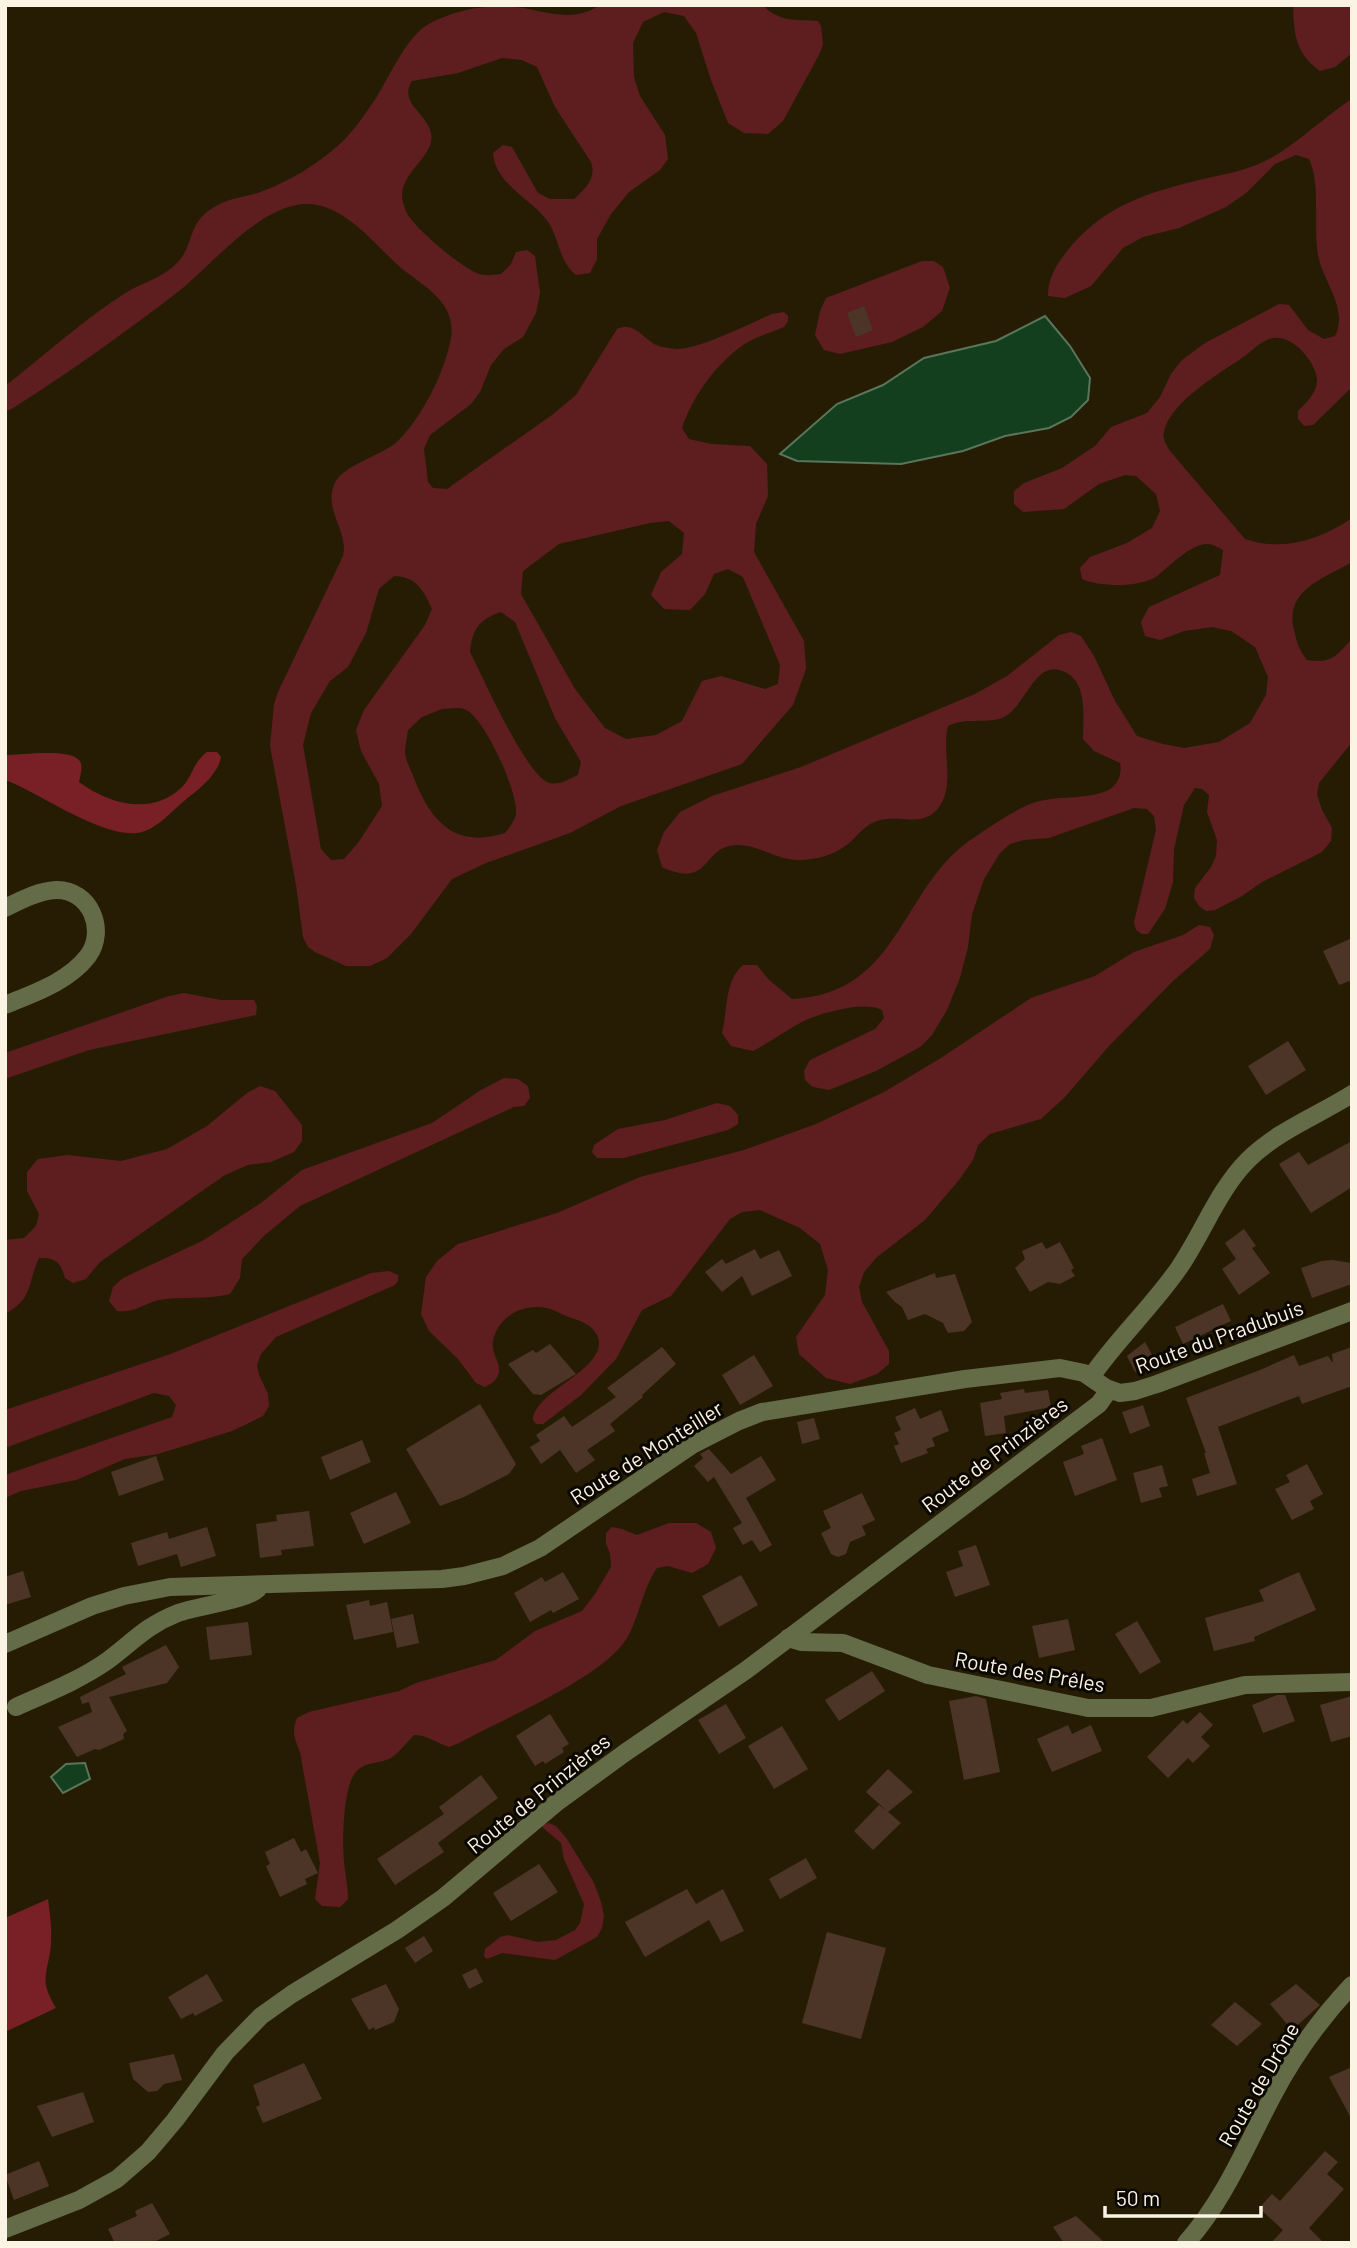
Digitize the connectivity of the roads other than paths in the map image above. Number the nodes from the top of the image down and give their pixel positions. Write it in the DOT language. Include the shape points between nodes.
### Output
graph roads {
  1 [pos="5,908"];
  2 [pos="5,1005"];
  3 [pos="1352,1094"];
  4 [pos="1352,1311"];
  5 [pos="1101,1384"];
  6 [pos="260,1584"];
  7 [pos="788,1638"];
  8 [pos="5,1644"];
  9 [pos="1352,1682"];
  10 [pos="16,1707"];
  11 [pos="1352,1985"];
  12 [pos="5,2229"];
  13 [pos="1185,2243"];
  1 -- 2 [label="street" via="43,892 68,892 91,911 97,933 95,944 76,968"];
  3 -- 5 [label="street, Route de Prinzières" via="1278,1136 1249,1159 1226,1187 1170,1281 1122,1336"];
  4 -- 5 [label="street, Route du Pradubuis" via="1143,1389 1127,1393"];
  5 -- 6 [label="street, Route de Monteiller" via="1076,1370 1050,1369 774,1409 701,1440 540,1548 503,1566 442,1579"];
  5 -- 7 [label="street, Route de Prinzières" via="1093,1408"];
  6 -- 8 [label="street, Route de Monteiller" via="187,1586 124,1595"];
  6 -- 10 [label="street, Route de Monteiller" via="249,1595 159,1622 93,1669"];
  7 -- 9 [label="street, Route des Prêles" via="801,1643 843,1643 928,1675 1088,1708 1152,1708 1245,1685"];
  7 -- 12 [label="street, Route de Prinzières" via="556,1803 419,1915 261,2016 225,2053 148,2152 117,2179 79,2200"];
  11 -- 13 [label="street, Route de Drône" via="1295,2058 1221,2196"];
}
